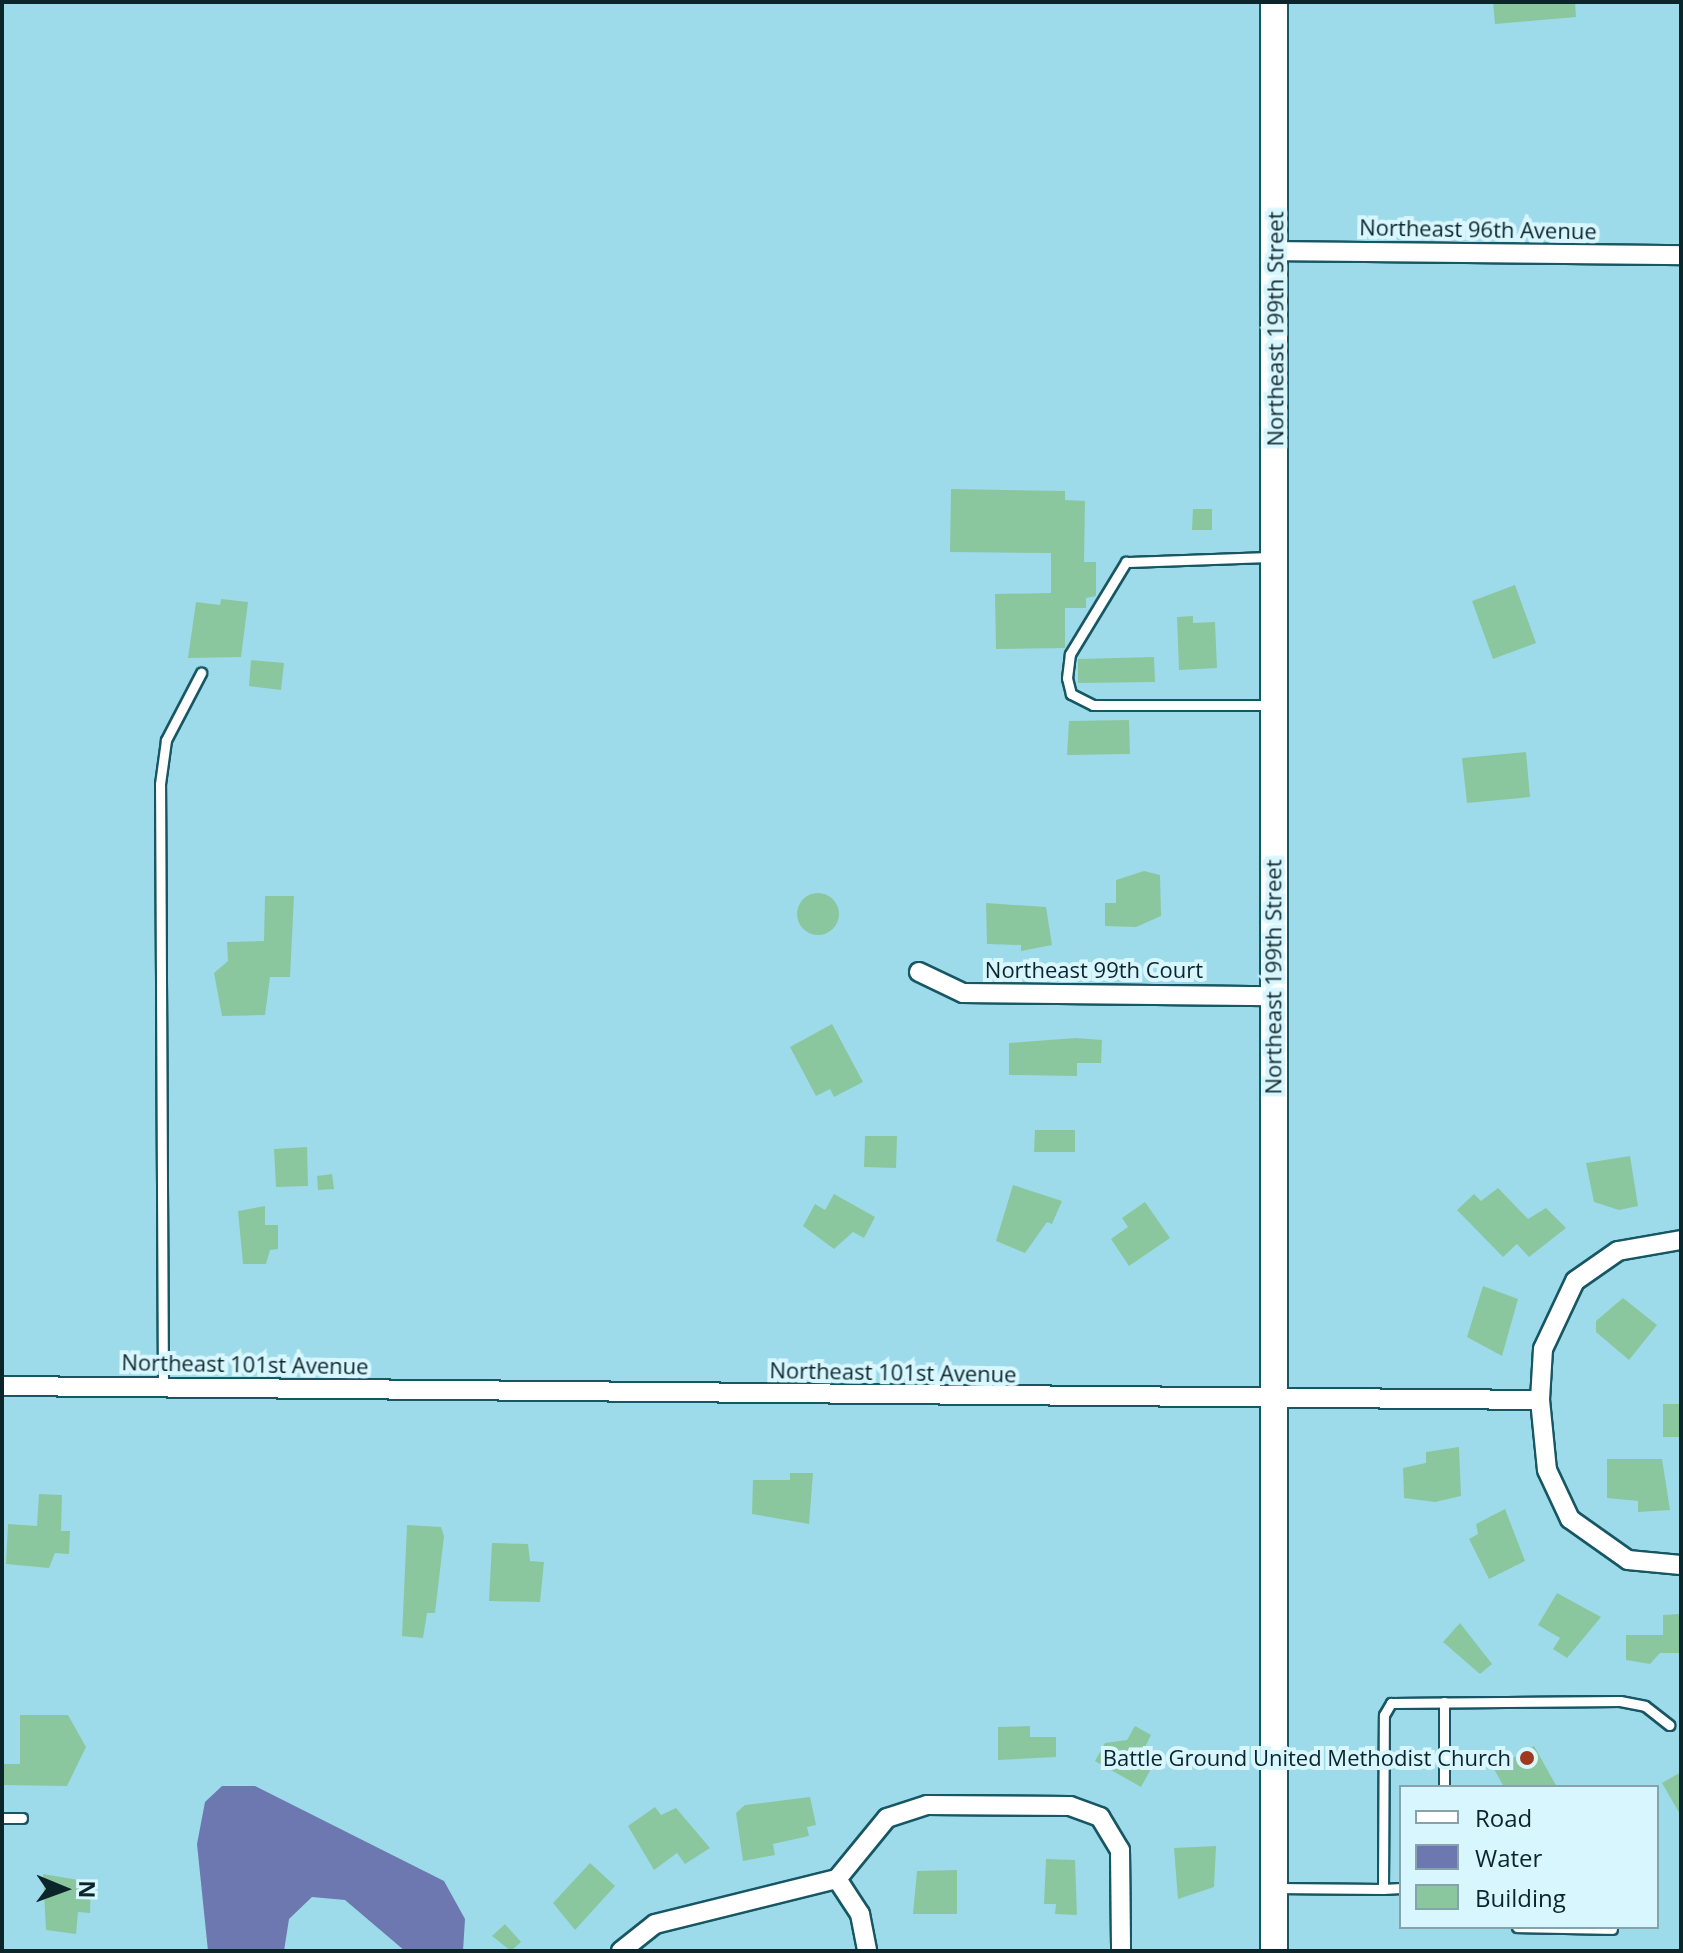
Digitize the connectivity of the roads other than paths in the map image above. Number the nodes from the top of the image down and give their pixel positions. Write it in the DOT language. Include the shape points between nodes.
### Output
graph roads {
  1 [pos="1274,2"];
  2 [pos="1275,251"];
  3 [pos="1681,255"];
  4 [pos="1274,556"];
  5 [pos="201,673"];
  6 [pos="1274,705"];
  7 [pos="919,972"];
  8 [pos="1274,996"];
  9 [pos="1681,1240"];
  10 [pos="2,1386"];
  11 [pos="163,1388"];
  12 [pos="1540,1400"];
  13 [pos="1272,1401"];
  14 [pos="1681,1565"];
  15 [pos="1444,1702"];
  16 [pos="1669,1725"];
  17 [pos="1444,1785"];
  18 [pos="2,1818"];
  19 [pos="22,1818"];
  20 [pos="837,1879"];
  21 [pos="1274,1888"];
  22 [pos="1399,1888"];
  23 [pos="1383,1889"];
  24 [pos="621,1951"];
  25 [pos="867,1951"];
  26 [pos="1121,1951"];
  27 [pos="1274,1951"];
  1 -- 2 [label="main road, Northeast 199th Street"];
  2 -- 3 [label="street, Northeast 96th Avenue"];
  2 -- 4 [label="main road, Northeast 199th Street"];
  4 -- 6 [label="main road, Northeast 199th Street"];
  4 -- 6 [label="lane" via="1126,562 1070,654 1067,678 1071,694 1093,705"];
  5 -- 11 [label="lane" via="166,740 160,784"];
  6 -- 8 [label="main road, Northeast 199th Street"];
  7 -- 8 [label="street, Northeast 99th Court" via="963,993"];
  8 -- 13 [label="main road, Northeast 199th Street"];
  9 -- 12 [label="street" via="1618,1251 1575,1281 1543,1349"];
  10 -- 11 [label="street, Northeast 101st Avenue"];
  11 -- 13 [label="street, Northeast 101st Avenue"];
  12 -- 13 [label="street, Northeast 101st Avenue"];
  12 -- 14 [label="street" via="1547,1470 1570,1519 1628,1560"];
  13 -- 21 [label="main road, Northeast 199th Street"];
  15 -- 16 [label="lane" via="1620,1701 1645,1706"];
  15 -- 17 [label="lane"];
  15 -- 23 [label="lane" via="1386,1707"];
  18 -- 19 [label="lane"];
  20 -- 24 [label="street" via="655,1924"];
  20 -- 25 [label="street" via="860,1914"];
  20 -- 26 [label="street" via="880,1825 914,1806 1070,1806 1100,1817 1115,1836"];
  21 -- 23 [label="lane"];
  21 -- 27 [label="main road, Northeast 199th Street"];
  22 -- 23 [label="lane"];
}
